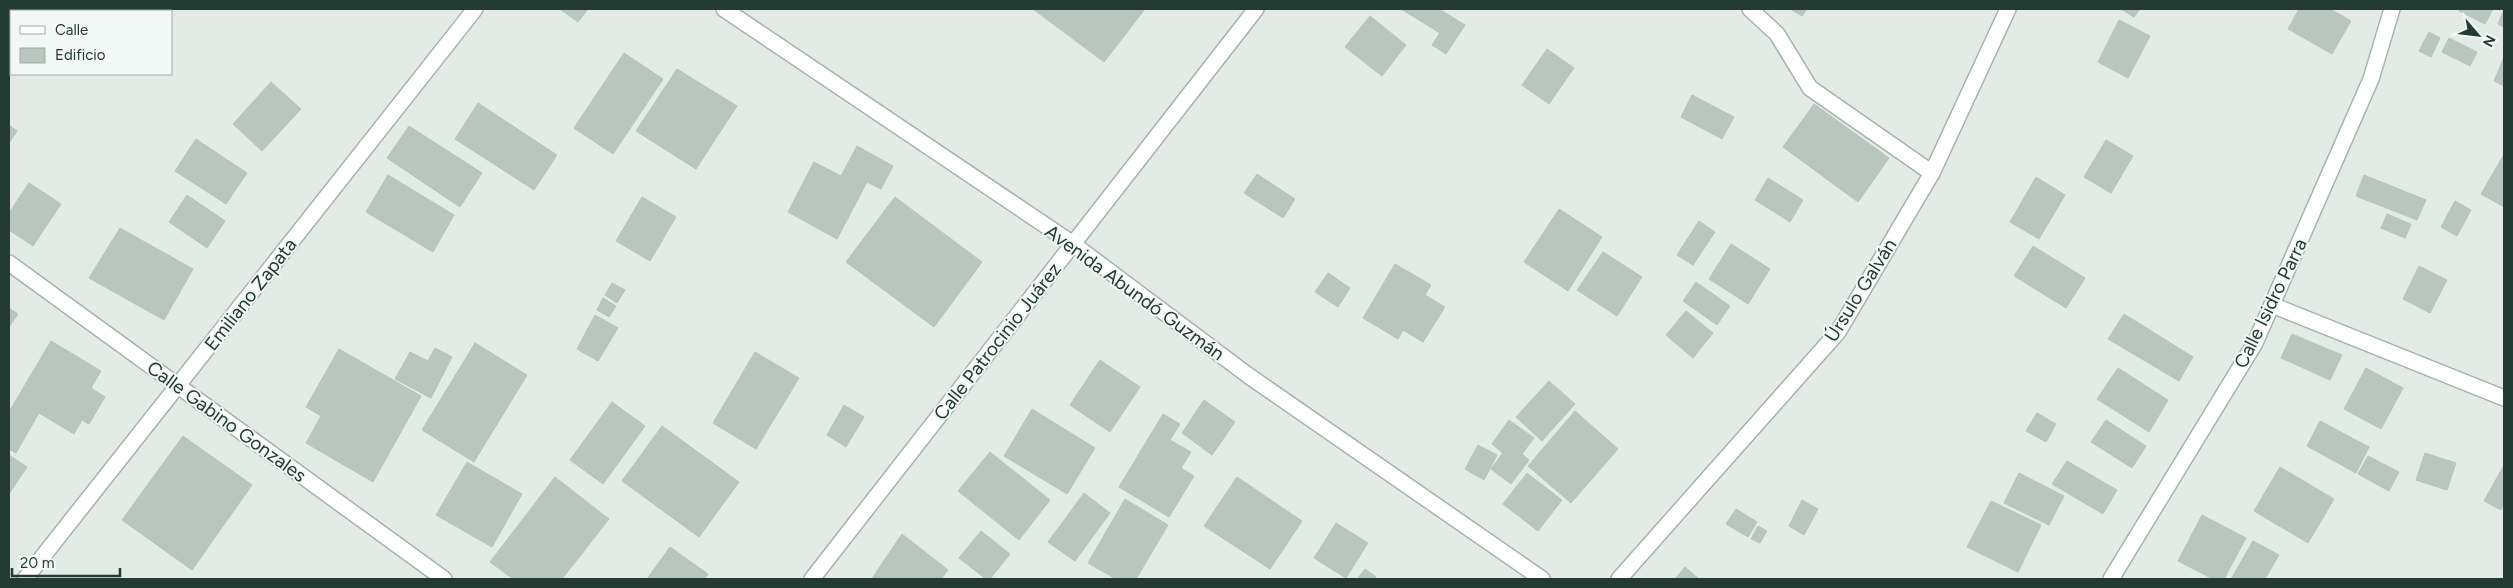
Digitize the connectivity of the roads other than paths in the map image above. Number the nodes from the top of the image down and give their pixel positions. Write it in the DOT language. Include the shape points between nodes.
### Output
graph roads {
  1 [pos="475,9"];
  2 [pos="724,9"];
  3 [pos="1256,9"];
  4 [pos="1750,9"];
  5 [pos="2008,9"];
  6 [pos="2392,9"];
  7 [pos="1932,173"];
  8 [pos="1073,244"];
  9 [pos="9,263"];
  10 [pos="2272,305"];
  11 [pos="178,385"];
  12 [pos="2504,398"];
  13 [pos="25,579"];
  14 [pos="444,579"];
  15 [pos="812,579"];
  16 [pos="1542,579"];
  17 [pos="1619,579"];
  18 [pos="2111,579"];
  1 -- 11 [label="street, Emiliano Zapata"];
  2 -- 8 [label="street, Avenida Abundó Guzmán"];
  3 -- 8 [label="street, Calle Patrocinio Juárez"];
  4 -- 7 [label="street" via="1777,34 1810,88"];
  5 -- 7 [label="street, Úrsulo Galván"];
  6 -- 10 [label="street, Calle Isidro Parra" via="2371,79"];
  7 -- 17 [label="street, Úrsulo Galván" via="1838,332"];
  8 -- 15 [label="street, Calle Patrocinio Juárez"];
  8 -- 16 [label="street, Avenida Abundó Guzmán" via="1249,376"];
  9 -- 11 [label="street, Calle Gabino Gonzales"];
  10 -- 12 [label="street"];
  10 -- 18 [label="street, Calle Isidro Parra" via="2255,343"];
  11 -- 13 [label="street, Emiliano Zapata"];
  11 -- 14 [label="street, Calle Gabino Gonzales"];
}
